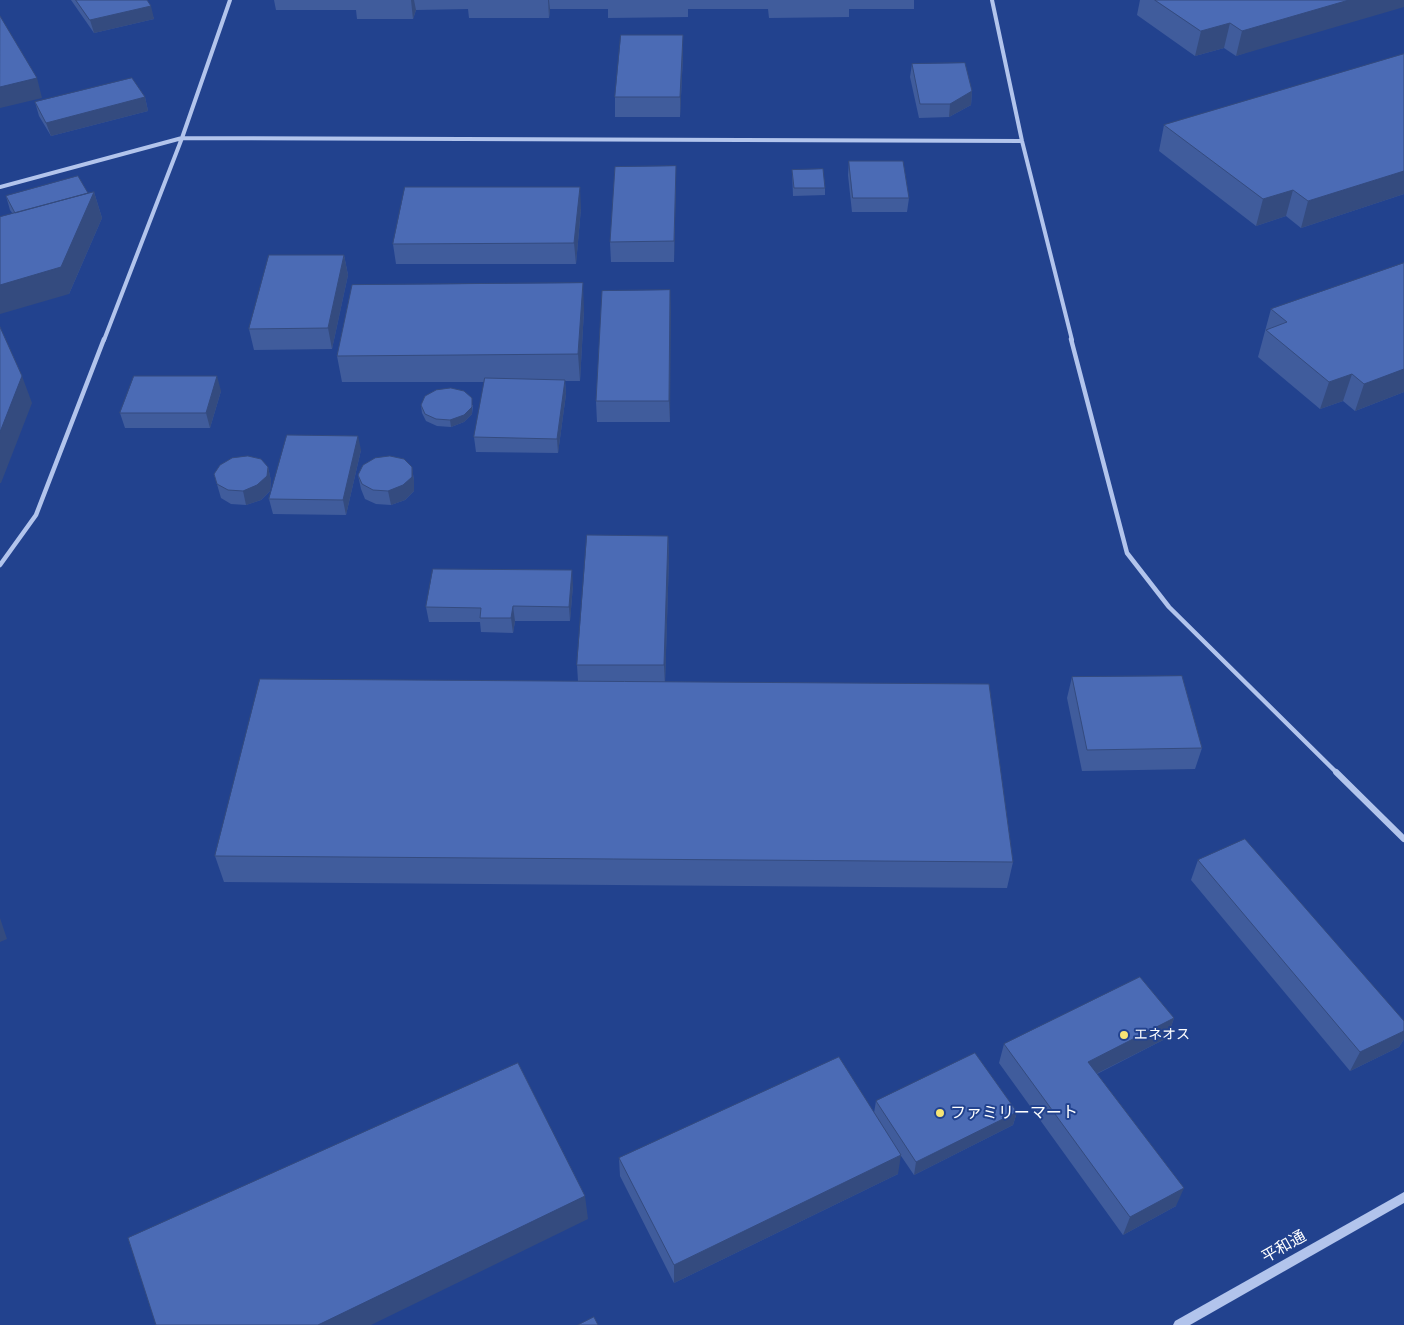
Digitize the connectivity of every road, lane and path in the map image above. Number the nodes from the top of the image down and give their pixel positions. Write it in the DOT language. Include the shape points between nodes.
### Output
graph roads {
  1 [pos="230,0"];
  2 [pos="992,0"];
  3 [pos="182,138"];
  4 [pos="1022,141"];
  5 [pos="0,187"];
  6 [pos="0,565"];
  7 [pos="1404,839"];
  8 [pos="1404,1197"];
  9 [pos="1179,1325"];
  1 -- 3 [label="street"];
  2 -- 4 [label="street"];
  3 -- 4 [label="street"];
  3 -- 5 [label="street"];
  3 -- 6 [label="street" via="36,515"];
  4 -- 7 [label="street" via="1127,553 1169,607"];
  8 -- 9 [label="street, 平和通"];
}
